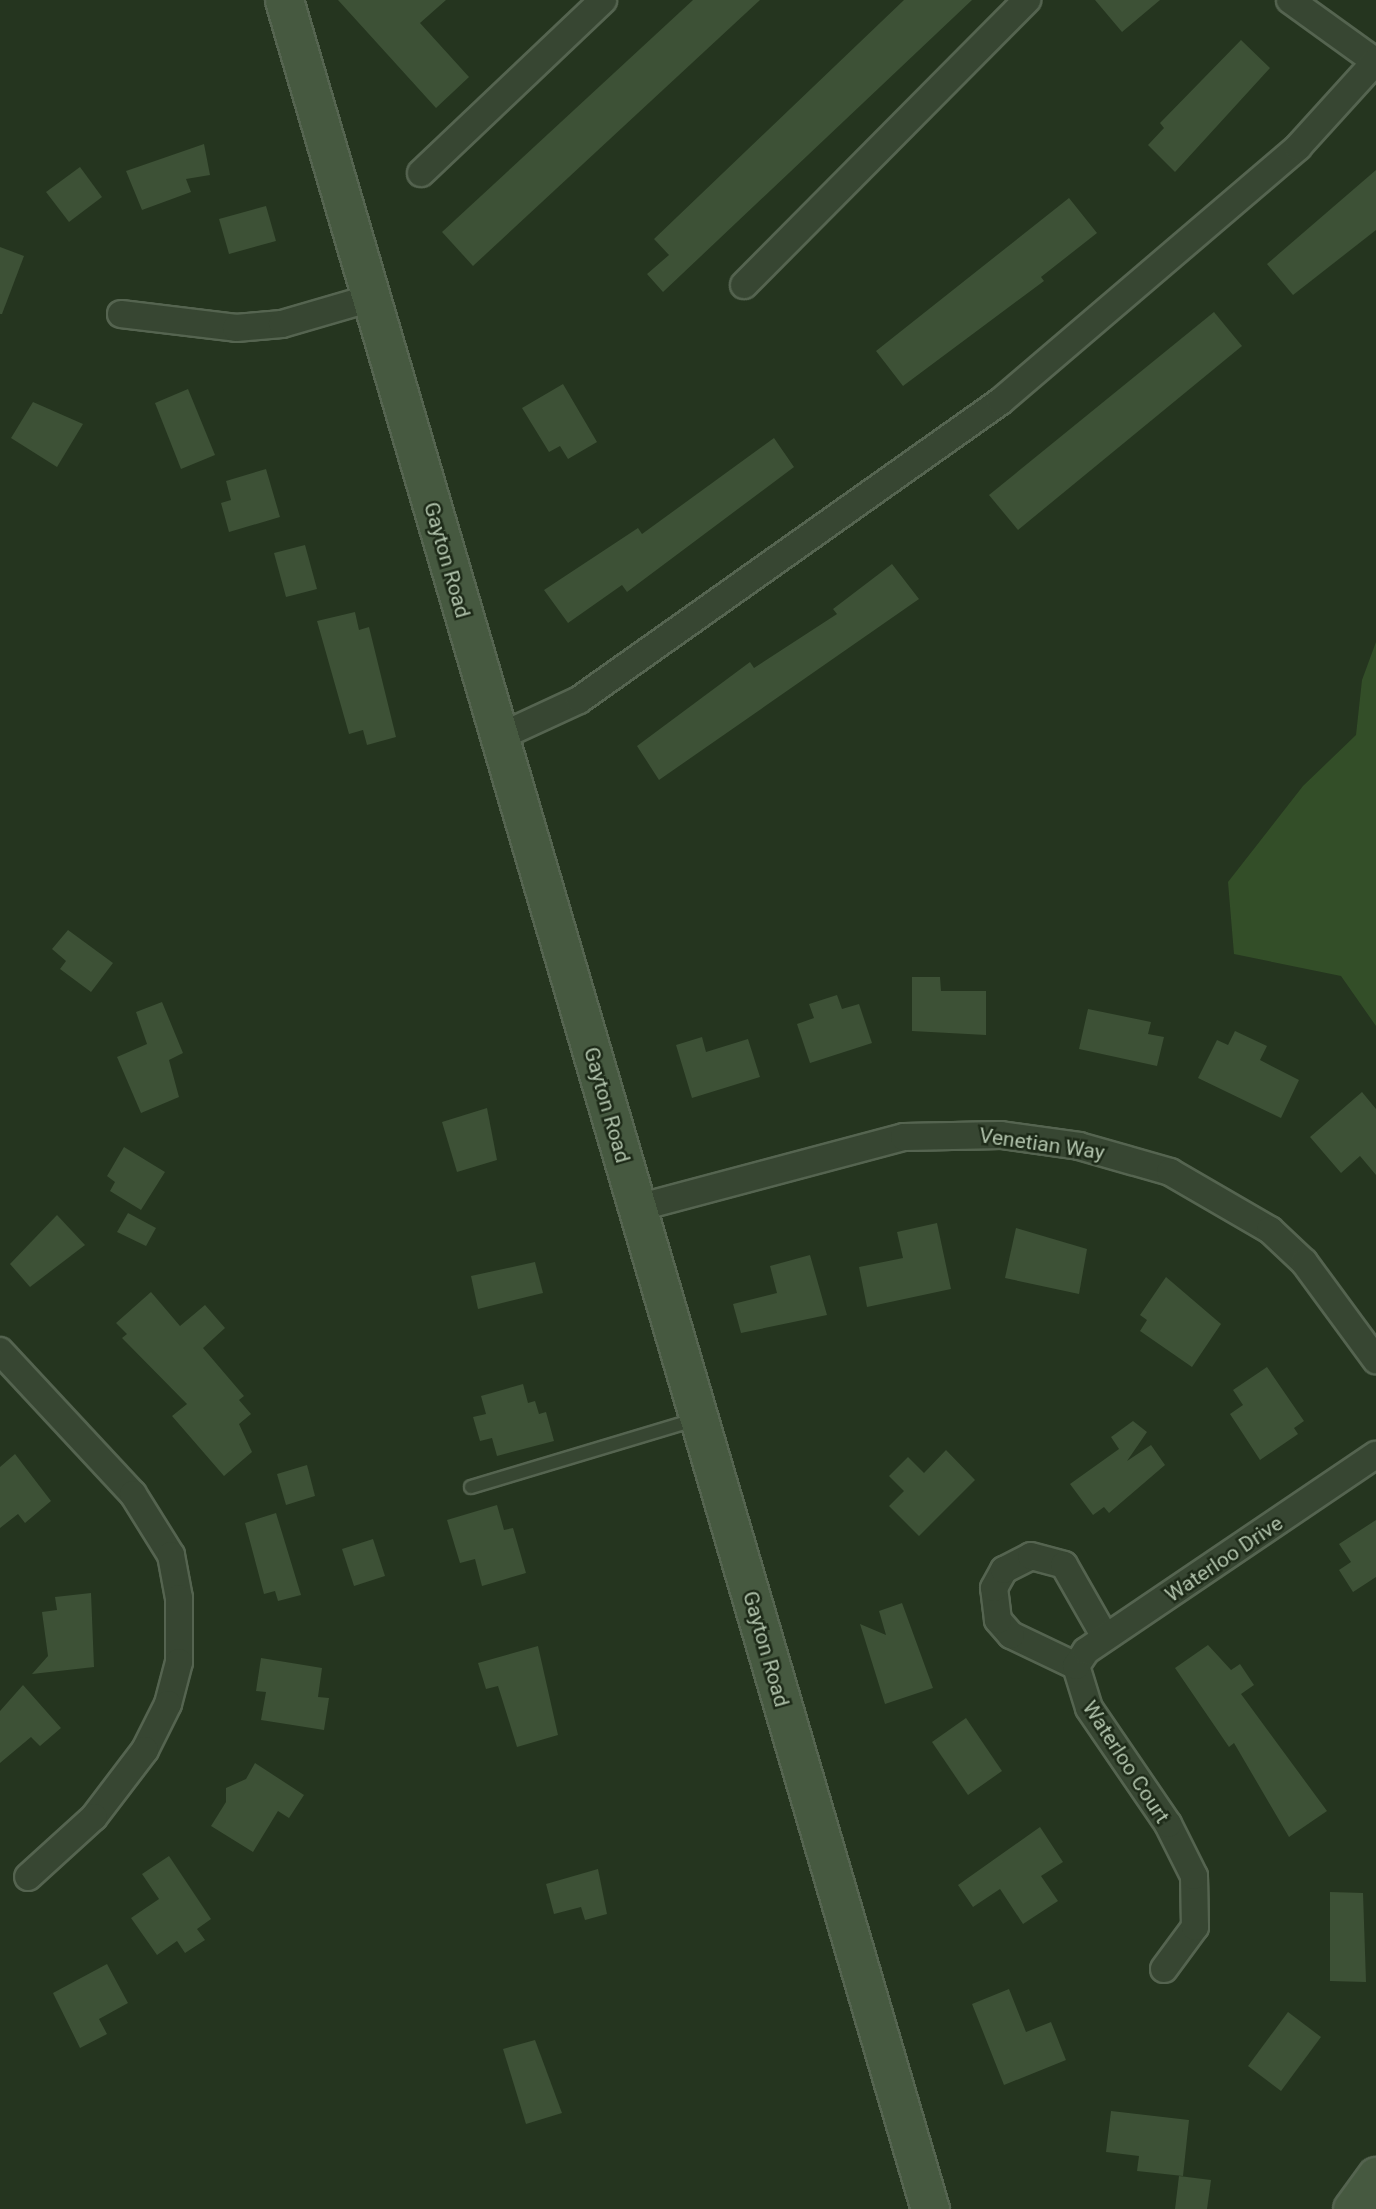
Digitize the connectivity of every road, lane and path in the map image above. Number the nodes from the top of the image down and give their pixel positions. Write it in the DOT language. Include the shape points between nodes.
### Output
graph roads {
  1 [pos="284,0"];
  2 [pos="603,0"];
  3 [pos="1027,0"];
  4 [pos="1290,0"];
  5 [pos="1376,62"];
  6 [pos="421,173"];
  7 [pos="744,285"];
  8 [pos="371,298"];
  9 [pos="121,314"];
  10 [pos="499,737"];
  11 [pos="637,1208"];
  12 [pos="0,1350"];
  13 [pos="1376,1360"];
  14 [pos="699,1419"];
  15 [pos="1376,1455"];
  16 [pos="471,1487"];
  17 [pos="1105,1637"];
  18 [pos="1076,1666"];
  19 [pos="28,1877"];
  20 [pos="1164,1969"];
  21 [pos="1376,2176"];
  22 [pos="930,2209"];
  23 [pos="1352,2209"];
  1 -- 8 [label="street, Gayton Road"];
  2 -- 6 [label="street"];
  3 -- 7 [label="street"];
  4 -- 5 [label="street"];
  5 -- 10 [label="street" via="1298,148 1001,401 579,700"];
  8 -- 9 [label="street" via="282,324 236,328"];
  8 -- 10 [label="street, Gayton Road"];
  10 -- 11 [label="street, Gayton Road"];
  11 -- 13 [label="street, Venetian Way" via="904,1137 1001,1135 1079,1146 1170,1172 1270,1230 1304,1262"];
  11 -- 14 [label="street, Gayton Road"];
  12 -- 19 [label="street" via="133,1493 171,1555 179,1598 179,1662 168,1704 145,1750 94,1817"];
  14 -- 16 [label="lane"];
  14 -- 22 [label="street, Gayton Road"];
  15 -- 17 [label="street, Waterloo Drive"];
  17 -- 18 [label="street, Waterloo Drive"];
  17 -- 18 [label="street" via="1064,1565 1031,1556 1004,1570 994,1588 998,1620 1011,1635"];
  18 -- 20 [label="street, Waterloo Court" via="1089,1707 1168,1824 1194,1876 1195,1927"];
  21 -- 23 [label="street"];
}
